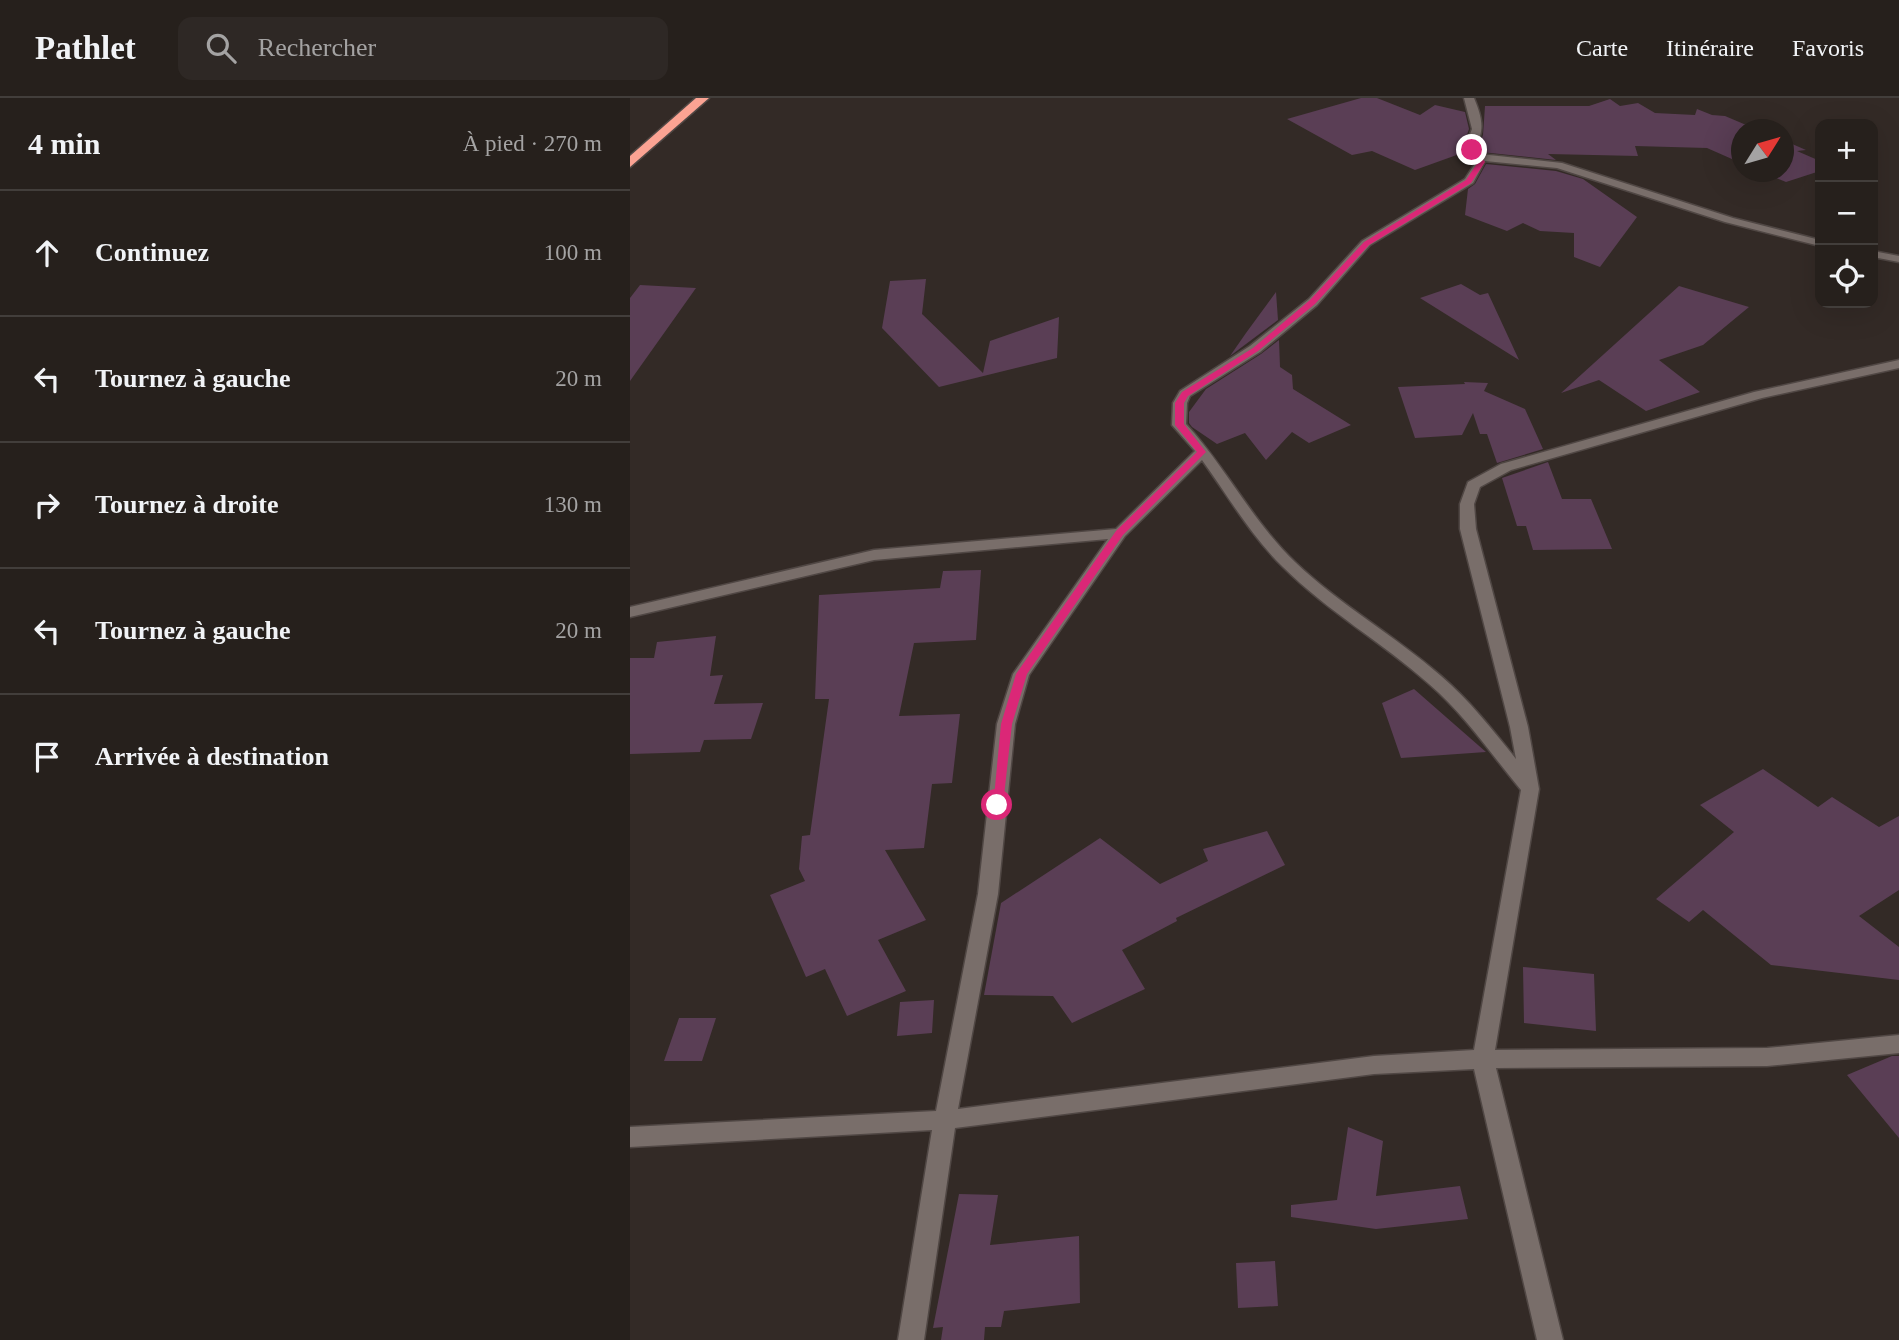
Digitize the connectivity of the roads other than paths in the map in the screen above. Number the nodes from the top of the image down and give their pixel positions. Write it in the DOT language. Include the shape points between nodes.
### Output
graph roads {
  1 [pos="703,98"];
  2 [pos="1469,98"];
  3 [pos="1479,157"];
  4 [pos="630,163"];
  5 [pos="1815,242"];
  6 [pos="1878,255"];
  7 [pos="1899,259"];
  8 [pos="1899,364"];
  9 [pos="1202,452"];
  10 [pos="1120,533"];
  11 [pos="630,612"];
  12 [pos="1530,789"];
  13 [pos="1899,1044"];
  14 [pos="1483,1059"];
  15 [pos="945,1120"];
  16 [pos="630,1137"];
  17 [pos="912,1340"];
  18 [pos="1550,1340"];
  1 -- 4 [label="highway"];
  2 -- 3 [label="street" via="1479,133 1470,147"];
  3 -- 5 [label="street" via="1558,165 1729,220"];
  3 -- 9 [label="street" via="1480,167 1469,181 1366,243 1312,302 1275,334 1185,394 1179,425"];
  6 -- 7 [label="street"];
  8 -- 12 [label="street" via="1759,395 1506,467 1473,485 1467,504 1468,529 1519,727"];
  9 -- 10 [label="street"];
  9 -- 12 [label="street" via="1285,562 1454,697"];
  10 -- 11 [label="street" via="874,555"];
  10 -- 15 [label="street" via="1021,674 1006,724 988,894"];
  12 -- 14 [label="street"];
  13 -- 14 [label="street" via="1767,1057"];
  14 -- 15 [label="street" via="1374,1065"];
  14 -- 18 [label="street"];
  15 -- 16 [label="street"];
  15 -- 17 [label="street"];
}
